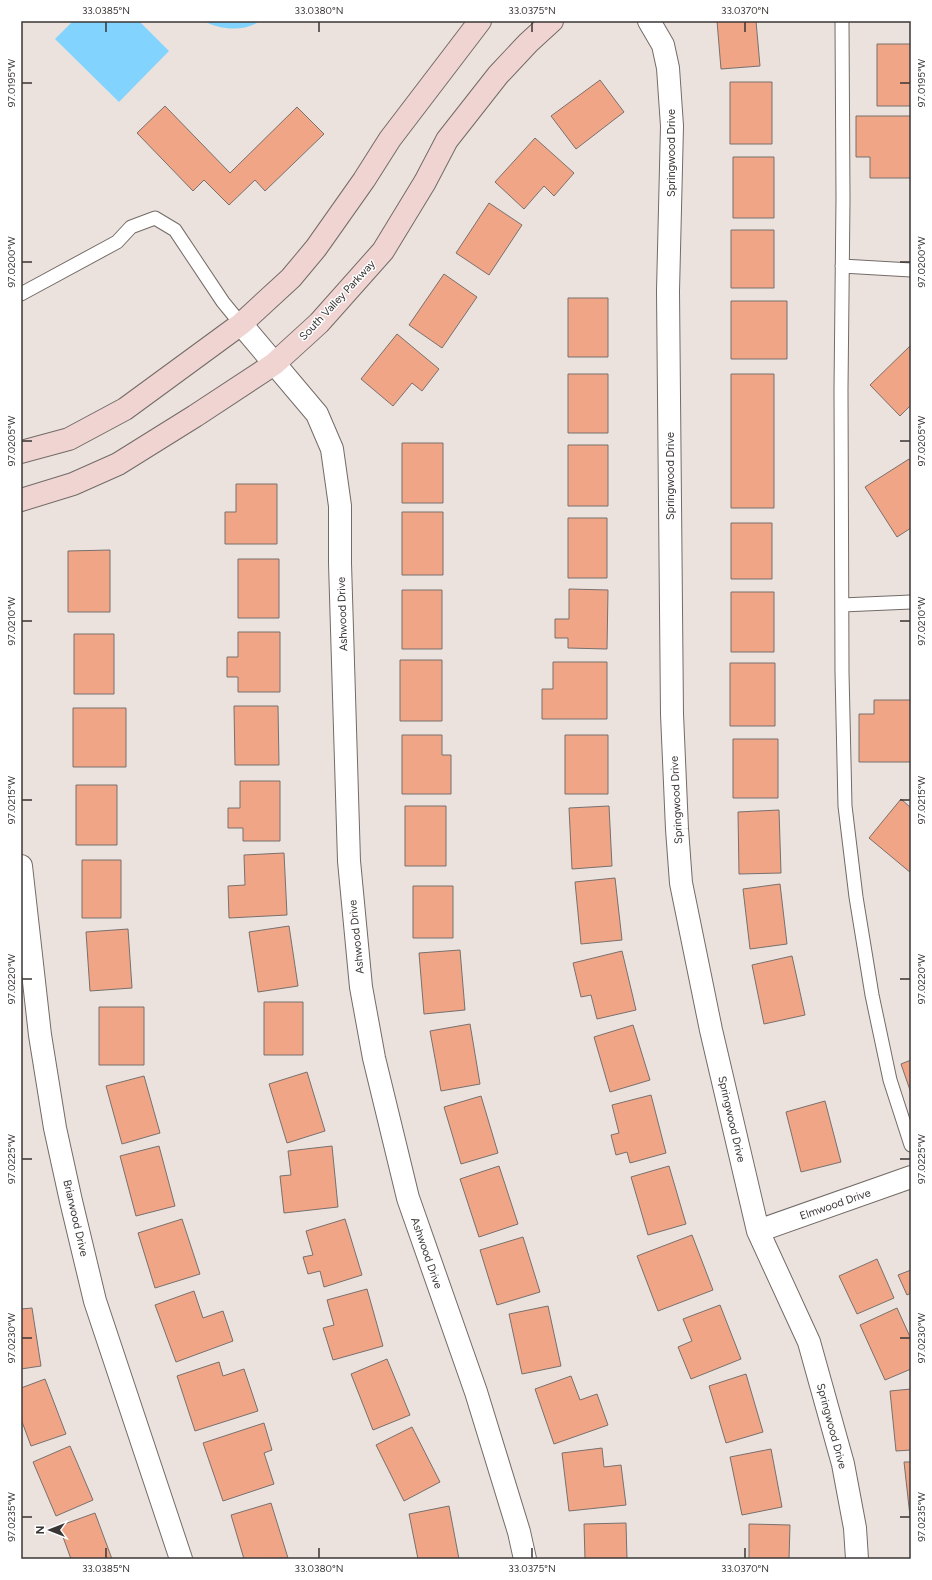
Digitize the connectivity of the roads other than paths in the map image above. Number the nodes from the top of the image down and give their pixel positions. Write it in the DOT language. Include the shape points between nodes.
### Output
graph roads {
  1 [pos="480,21"];
  2 [pos="552,21"];
  3 [pos="649,21"];
  4 [pos="842,21"];
  5 [pos="842,266"];
  6 [pos="911,270"];
  7 [pos="21,294"];
  8 [pos="240,324"];
  9 [pos="274,364"];
  10 [pos="21,452"];
  11 [pos="21,500"];
  12 [pos="911,602"];
  13 [pos="842,605"];
  14 [pos="21,866"];
  15 [pos="911,1145"];
  16 [pos="911,1176"];
  17 [pos="758,1230"];
  18 [pos="182,1559"];
  19 [pos="525,1559"];
  20 [pos="857,1559"];
  1 -- 8 [label="main road" via="390,139 316,248 291,278"];
  2 -- 9 [label="main road, South Valley Parkway" via="498,76 447,140 383,251 319,323"];
  3 -- 17 [label="street, Springwood Drive" via="663,45 668,68 672,126 668,291 672,698 681,875 711,1030"];
  4 -- 5 [label="lane"];
  5 -- 6 [label="lane"];
  5 -- 13 [label="lane"];
  7 -- 8 [label="lane" via="117,242 131,227 155,218 174,230"];
  8 -- 9 [label="street, Ashwood Drive"];
  8 -- 10 [label="main road" via="125,409 69,439"];
  9 -- 11 [label="main road, South Valley Parkway" via="118,464 73,484"];
  9 -- 19 [label="street, Ashwood Drive" via="317,414 332,449 340,506 349,861 362,987 374,1058 408,1198 476,1392 520,1532"];
  12 -- 13 [label="lane"];
  13 -- 15 [label="lane" via="845,806 849,845 877,1023 890,1080"];
  14 -- 18 [label="street, Briarwood Drive" via="40,1035 55,1128 71,1201 95,1301"];
  16 -- 17 [label="street, Elmwood Drive"];
  17 -- 20 [label="street, Springwood Drive" via="809,1342 843,1464 856,1528"];
}
